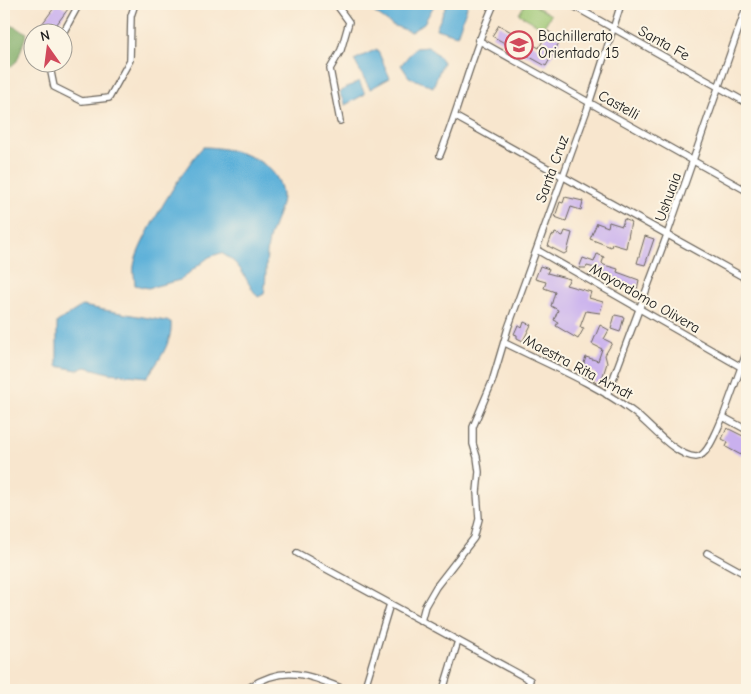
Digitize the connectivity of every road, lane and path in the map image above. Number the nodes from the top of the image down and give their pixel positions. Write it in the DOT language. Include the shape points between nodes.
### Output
graph roads {
  1 [pos="79,4"];
  2 [pos="135,4"];
  3 [pos="336,4"];
  4 [pos="494,4"];
  5 [pos="570,4"];
  6 [pos="621,4"];
  7 [pos="747,5"];
  8 [pos="69,22"];
  9 [pos="612,28"];
  10 [pos="478,40"];
  11 [pos="50,72"];
  12 [pos="718,88"];
  13 [pos="589,102"];
  14 [pos="747,103"];
  15 [pos="456,117"];
  16 [pos="340,121"];
  17 [pos="440,155"];
  18 [pos="694,161"];
  19 [pos="563,176"];
  20 [pos="747,191"];
  21 [pos="667,235"];
  22 [pos="537,250"];
  23 [pos="747,279"];
  24 [pos="640,309"];
  25 [pos="505,343"];
  26 [pos="747,353"];
  27 [pos="741,367"];
  28 [pos="607,395"];
  29 [pos="723,417"];
  30 [pos="747,430"];
  31 [pos="297,553"];
  32 [pos="707,553"];
  33 [pos="747,576"];
  34 [pos="390,604"];
  35 [pos="421,621"];
  36 [pos="458,641"];
  37 [pos="250,687"];
  38 [pos="346,690"];
  39 [pos="364,690"];
  40 [pos="443,690"];
  41 [pos="527,690"];
  1 -- 8 [label="street"];
  2 -- 11 [label="street" via="131,16 130,60 109,98 82,101 54,87"];
  3 -- 16 [label="street" via="349,22 341,50 330,69"];
  4 -- 10 [label="street"];
  5 -- 9 [label="street, Santa Fe"];
  6 -- 9 [label="street, Santa Cruz"];
  7 -- 12 [label="street, Ushuaia"];
  9 -- 12 [label="street, Santa Fe"];
  9 -- 13 [label="street, Santa Cruz"];
  10 -- 13 [label="street, Castelli"];
  10 -- 15 [label="street"];
  12 -- 14 [label="street, Santa Fe"];
  12 -- 18 [label="street, Ushuaia"];
  13 -- 18 [label="street, Castelli"];
  13 -- 19 [label="street, Santa Cruz"];
  15 -- 17 [label="street"];
  15 -- 19 [label="street"];
  18 -- 20 [label="street, Castelli"];
  18 -- 21 [label="street, Ushuaia"];
  19 -- 21 [label="street"];
  19 -- 22 [label="street, Santa Cruz"];
  21 -- 23 [label="street"];
  21 -- 24 [label="street, Ushuaia"];
  22 -- 24 [label="street, Mayordomo Olivera"];
  22 -- 25 [label="street, Santa Cruz"];
  24 -- 27 [label="street, Mayordomo Olivera"];
  24 -- 28 [label="street, Ushuaia"];
  25 -- 28 [label="street, Maestra Rita Arndt"];
  25 -- 35 [label="street, Santa Cruz" via="473,427 473,444 478,457 479,519 474,538 436,587 424,606"];
  26 -- 27 [label="street"];
  27 -- 29 [label="street"];
  28 -- 29 [label="street, Maestra Rita Arndt" via="633,411 668,444 695,457 707,450"];
  29 -- 30 [label="street"];
  31 -- 34 [label="street"];
  32 -- 33 [label="street"];
  34 -- 35 [label="street"];
  34 -- 39 [label="street"];
  35 -- 36 [label="street"];
  36 -- 40 [label="street"];
  36 -- 41 [label="street" via="530,680"];
  37 -- 38 [label="street" via="266,676 279,674 309,677"];
}
